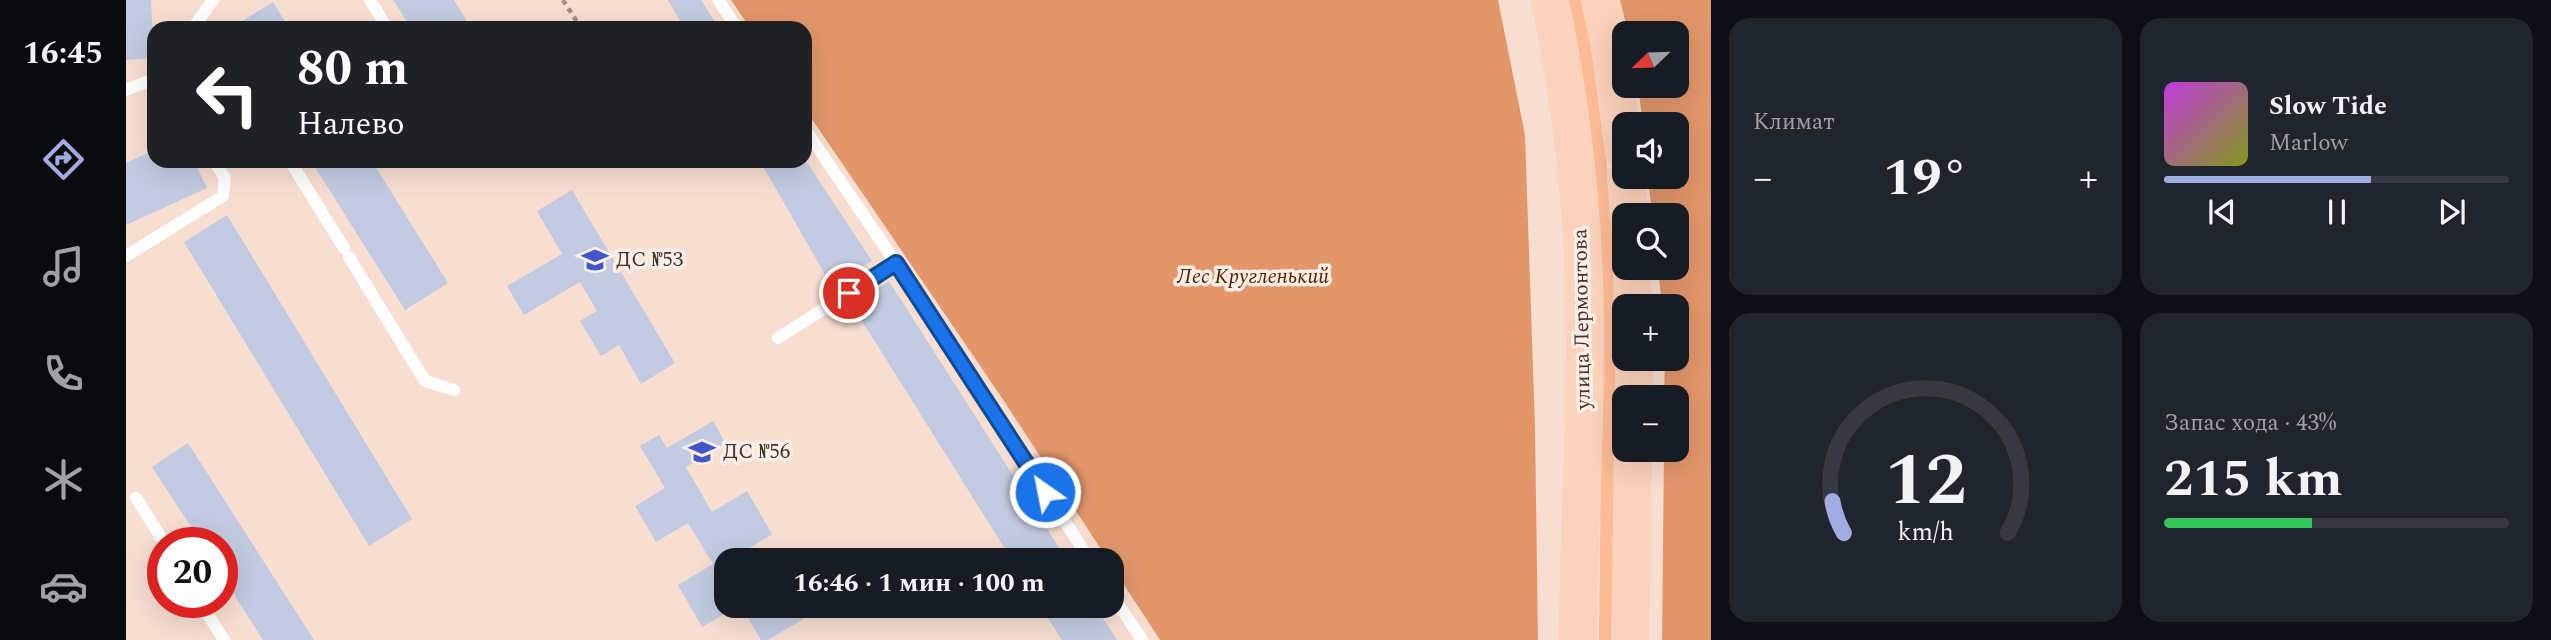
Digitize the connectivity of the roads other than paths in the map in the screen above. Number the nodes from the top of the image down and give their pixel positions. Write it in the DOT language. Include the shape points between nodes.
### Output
graph roads {
  1 [pos="213,0"];
  2 [pos="370,0"];
  3 [pos="718,0"];
  4 [pos="1550,0"];
  5 [pos="1600,0"];
  6 [pos="202,21"];
  7 [pos="383,21"];
  8 [pos="732,21"];
  9 [pos="147,82"];
  10 [pos="126,90"];
  11 [pos="1619,112"];
  12 [pos="812,139"];
  13 [pos="219,168"];
  14 [pos="294,168"];
  15 [pos="126,256"];
  16 [pos="896,263"];
  17 [pos="778,338"];
  18 [pos="454,390"];
  19 [pos="1633,462"];
  20 [pos="136,498"];
  21 [pos="154,527"];
  22 [pos="1082,548"];
  23 [pos="1124,613"];
  24 [pos="210,618"];
  25 [pos="224,640"];
  26 [pos="1142,640"];
  27 [pos="1578,640"];
  28 [pos="1630,640"];
  1 -- 6 [label="lane"];
  2 -- 7 [label="lane"];
  3 -- 8 [label="lane"];
  4 -- 27 [label="main road, улица Лермонтова" via="1576,159 1583,267"];
  5 -- 11 [label="main road"];
  9 -- 10 [label="lane"];
  12 -- 16 [label="lane"];
  13 -- 15 [label="lane" via="225,178 223,196"];
  14 -- 18 [label="lane" via="425,381"];
  16 -- 17 [label="lane"];
  16 -- 22 [label="lane"];
  19 -- 28 [label="main road"];
  20 -- 21 [label="lane"];
  23 -- 26 [label="lane"];
  24 -- 25 [label="lane"];
}
